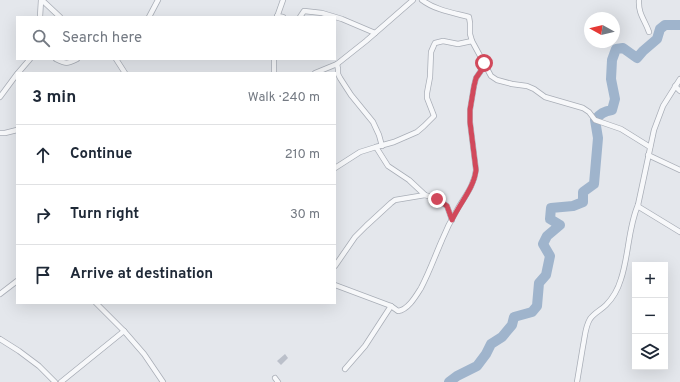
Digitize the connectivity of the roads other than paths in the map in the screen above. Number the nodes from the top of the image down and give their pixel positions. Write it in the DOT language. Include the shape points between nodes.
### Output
graph roads {
  1 [pos="42,0"];
  2 [pos="158,0"];
  3 [pos="283,0"];
  4 [pos="413,0"];
  5 [pos="422,0"];
  6 [pos="639,0"];
  7 [pos="40,16"];
  8 [pos="59,16"];
  9 [pos="150,16"];
  10 [pos="277,16"];
  11 [pos="301,16"];
  12 [pos="332,16"];
  13 [pos="336,17"];
  14 [pos="649,32"];
  15 [pos="375,33"];
  16 [pos="472,41"];
  17 [pos="29,60"];
  18 [pos="58,60"];
  19 [pos="75,60"];
  20 [pos="117,60"];
  21 [pos="274,60"];
  22 [pos="337,64"];
  23 [pos="485,65"];
  24 [pos="20,72"];
  25 [pos="124,72"];
  26 [pos="274,72"];
  27 [pos="317,72"];
  28 [pos="16,77"];
  29 [pos="680,79"];
  30 [pos="675,86"];
  31 [pos="680,91"];
  32 [pos="0,97"];
  33 [pos="16,130"];
  34 [pos="0,133"];
  35 [pos="382,146"];
  36 [pos="376,147"];
  37 [pos="650,147"];
  38 [pos="648,155"];
  39 [pos="336,167"];
  40 [pos="680,170"];
  41 [pos="425,195"];
  42 [pos="638,205"];
  43 [pos="452,220"];
  44 [pos="680,232"];
  45 [pos="336,265"];
  46 [pos="16,282"];
  47 [pos="336,285"];
  48 [pos="0,294"];
  49 [pos="97,304"];
  50 [pos="391,306"];
  51 [pos="124,331"];
  52 [pos="0,339"];
  53 [pos="344,369"];
  54 [pos="55,382"];
  55 [pos="61,382"];
  56 [pos="163,382"];
  57 [pos="577,382"];
  1 -- 7 [label="street"];
  1 -- 8 [label="street"];
  2 -- 9 [label="street"];
  3 -- 10 [label="street"];
  4 -- 15 [label="street"];
  5 -- 16 [label="street" via="441,9 469,17"];
  6 -- 14 [label="street" via="641,16"];
  11 -- 12 [label="street" via="304,11"];
  13 -- 15 [label="street"];
  15 -- 22 [label="street"];
  16 -- 23 [label="street"];
  16 -- 35 [label="street" via="458,44 443,41 435,43 431,52 427,93 434,116 417,132"];
  17 -- 24 [label="street"];
  18 -- 19 [label="street" via="66,64"];
  20 -- 25 [label="street"];
  21 -- 26 [label="street"];
  22 -- 27 [label="street"];
  22 -- 35 [label="street" via="340,78 373,122"];
  23 -- 37 [label="street" via="491,76 497,80 528,86 545,97 583,108 595,120 622,129"];
  23 -- 43 [label="street" via="476,78 470,110 475,177"];
  28 -- 32 [label="street"];
  29 -- 30 [label="street"];
  30 -- 31 [label="street"];
  30 -- 37 [label="street" via="663,106"];
  33 -- 34 [label="street"];
  35 -- 36 [label="street"];
  36 -- 39 [label="street" via="360,152"];
  36 -- 41 [label="street" via="388,166"];
  37 -- 38 [label="street"];
  38 -- 40 [label="street"];
  38 -- 42 [label="street"];
  41 -- 43 [label="street" via="447,206"];
  41 -- 45 [label="street" via="395,200 391,203 356,237"];
  42 -- 44 [label="street"];
  42 -- 57 [label="street" via="634,213 626,263 617,290 606,306 590,319 586,328"];
  43 -- 50 [label="street" via="414,298 401,311"];
  46 -- 48 [label="street"];
  47 -- 50 [label="street"];
  49 -- 51 [label="street"];
  50 -- 53 [label="street" via="365,346"];
  51 -- 55 [label="street"];
  51 -- 56 [label="street"];
  52 -- 54 [label="street" via="39,366"];
}
